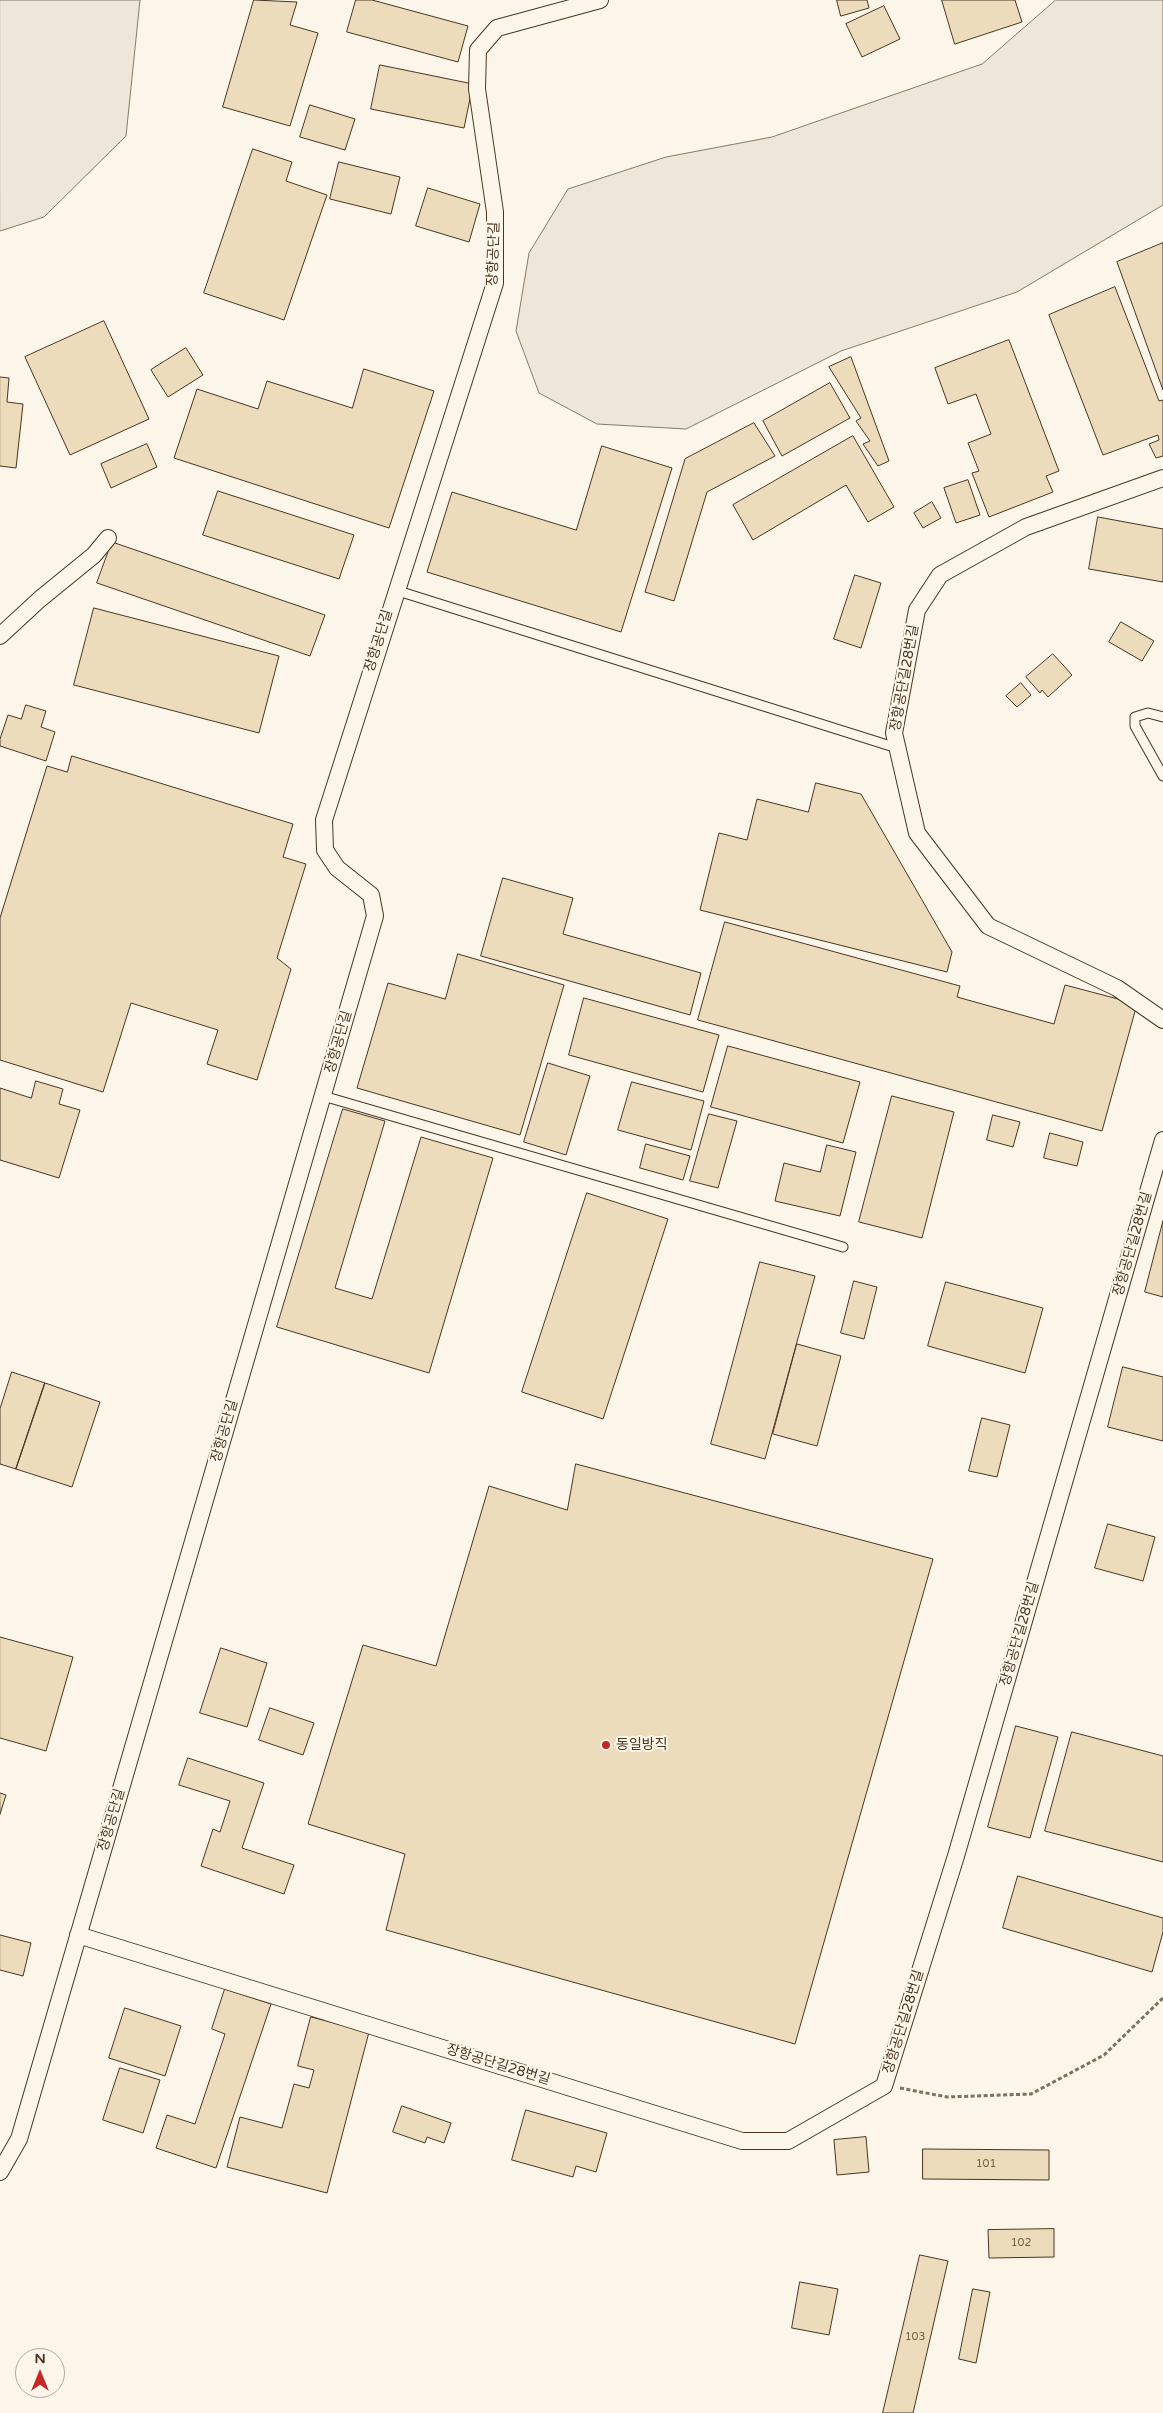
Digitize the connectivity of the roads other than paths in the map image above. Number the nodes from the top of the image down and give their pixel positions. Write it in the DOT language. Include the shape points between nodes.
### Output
graph roads {
  1 [pos="600,0"];
  2 [pos="1163,478"];
  3 [pos="108,538"];
  4 [pos="395,590"];
  5 [pos="0,636"];
  6 [pos="1163,718"];
  7 [pos="897,748"];
  8 [pos="1163,776"];
  9 [pos="1163,1020"];
  10 [pos="323,1096"];
  11 [pos="1163,1140"];
  12 [pos="843,1247"];
  13 [pos="78,1935"];
  14 [pos="0,2172"];
  1 -- 4 [label="street, 장항공단길" via="497,28 478,50 477,89 495,212 495,283"];
  2 -- 7 [label="street, 장항공단길28번길" via="1026,527 940,575 917,610 894,733"];
  3 -- 5 [label="street" via="94,555"];
  4 -- 7 [label="lane"];
  4 -- 10 [label="street, 장항공단길" via="324,820 325,850 337,868 371,895 375,916"];
  6 -- 8 [label="lane" via="1148,713 1135,717 1135,726"];
  7 -- 9 [label="street, 장항공단길28번길" via="917,833 988,926 1117,988"];
  10 -- 12 [label="lane"];
  10 -- 13 [label="street, 장항공단길"];
  11 -- 13 [label="street, 장항공단길28번길" via="956,1856 884,2086 788,2141 742,2141"];
  13 -- 14 [label="street, 장항공단길" via="19,2139"];
}
